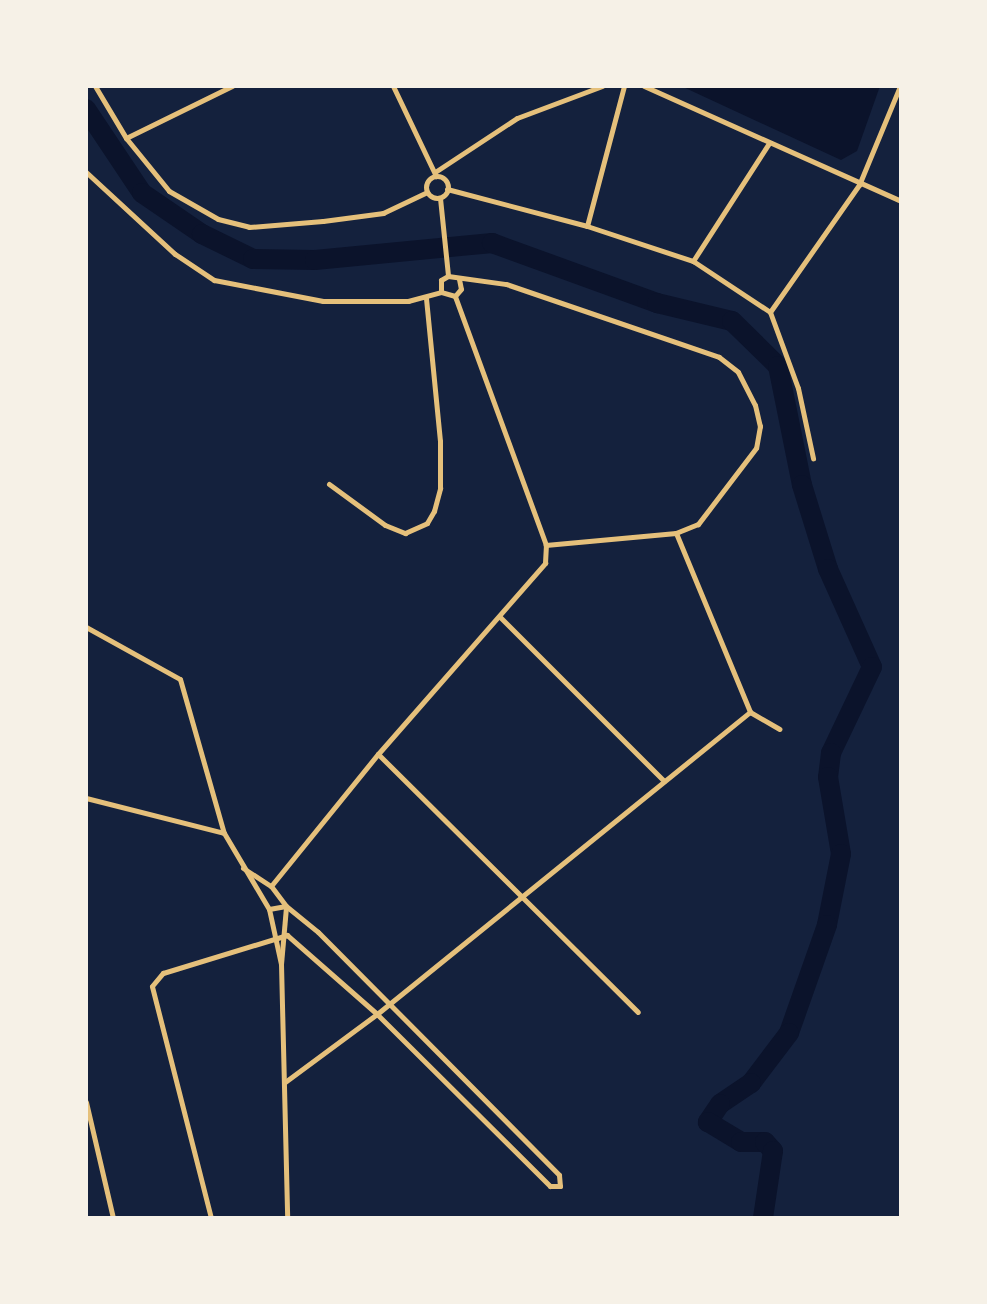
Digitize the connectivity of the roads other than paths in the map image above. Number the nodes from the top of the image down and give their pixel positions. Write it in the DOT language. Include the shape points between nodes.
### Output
graph roads {
  1 [pos="95,86"];
  2 [pos="232,86"];
  3 [pos="393,86"];
  4 [pos="602,86"];
  5 [pos="624,86"];
  6 [pos="644,86"];
  7 [pos="900,86"];
  8 [pos="126,138"];
  9 [pos="769,143"];
  10 [pos="86,172"];
  11 [pos="435,174"];
  12 [pos="859,185"];
  13 [pos="447,189"];
  14 [pos="427,192"];
  15 [pos="440,198"];
  16 [pos="901,201"];
  17 [pos="587,226"];
  18 [pos="693,261"];
  19 [pos="448,276"];
  20 [pos="459,279"];
  21 [pos="441,292"];
  22 [pos="455,296"];
  23 [pos="426,298"];
  24 [pos="770,312"];
  25 [pos="813,458"];
  26 [pos="329,484"];
  27 [pos="676,533"];
  28 [pos="546,545"];
  29 [pos="500,617"];
  30 [pos="86,627"];
  31 [pos="750,712"];
  32 [pos="780,729"];
  33 [pos="378,754"];
  34 [pos="664,781"];
  35 [pos="86,798"];
  36 [pos="224,833"];
  37 [pos="243,868"];
  38 [pos="271,886"];
  39 [pos="524,896"];
  40 [pos="286,906"];
  41 [pos="269,909"];
  42 [pos="287,935"];
  43 [pos="271,936"];
  44 [pos="281,964"];
  45 [pos="388,1005"];
  46 [pos="638,1012"];
  47 [pos="377,1014"];
  48 [pos="285,1082"];
  49 [pos="86,1102"];
  50 [pos="113,1218"];
  51 [pos="211,1218"];
  52 [pos="287,1218"];
  1 -- 8 [label="street"];
  2 -- 8 [label="street"];
  3 -- 11 [label="street"];
  4 -- 11 [label="street" via="517,118"];
  5 -- 17 [label="street"];
  6 -- 9 [label="street"];
  7 -- 12 [label="street"];
  8 -- 14 [label="street" via="183,201 249,227 383,213"];
  9 -- 12 [label="street"];
  9 -- 18 [label="street"];
  10 -- 23 [label="street" via="175,254 214,280 323,301"];
  11 -- 13 [label="street" via="445,180"];
  11 -- 14 [label="street" via="427,182"];
  12 -- 16 [label="street"];
  12 -- 24 [label="street"];
  13 -- 15 [label="street"];
  13 -- 17 [label="street"];
  14 -- 15 [label="street"];
  15 -- 19 [label="street"];
  17 -- 18 [label="street"];
  18 -- 24 [label="street"];
  19 -- 20 [label="street"];
  19 -- 21 [label="street" via="441,280"];
  20 -- 22 [label="street" via="461,289"];
  20 -- 27 [label="street" via="479,278 558,300 688,345 738,372 760,426 756,448 711,511 698,524"];
  21 -- 22 [label="street"];
  21 -- 23 [label="street"];
  22 -- 28 [label="street"];
  23 -- 26 [label="street" via="440,441 440,488 434,511 427,523 405,533 385,525"];
  24 -- 25 [label="street" via="798,388"];
  27 -- 28 [label="street"];
  27 -- 31 [label="street"];
  28 -- 29 [label="street" via="540,571"];
  29 -- 33 [label="street"];
  29 -- 34 [label="street"];
  30 -- 36 [label="street" via="180,679"];
  31 -- 32 [label="street"];
  31 -- 34 [label="street"];
  33 -- 38 [label="street"];
  33 -- 39 [label="street"];
  34 -- 39 [label="street"];
  35 -- 36 [label="street"];
  36 -- 37 [label="street"];
  37 -- 38 [label="street"];
  37 -- 41 [label="street"];
  38 -- 40 [label="street"];
  39 -- 45 [label="street"];
  39 -- 46 [label="street"];
  40 -- 41 [label="street"];
  40 -- 42 [label="street"];
  40 -- 45 [label="street"];
  41 -- 43 [label="street"];
  42 -- 43 [label="street"];
  42 -- 44 [label="street"];
  42 -- 47 [label="street"];
  43 -- 44 [label="street"];
  43 -- 51 [label="street" via="163,973 152,986"];
  44 -- 48 [label="street"];
  45 -- 47 [label="street"];
  45 -- 47 [label="street" via="559,1175 560,1186 550,1186"];
  47 -- 48 [label="street"];
  48 -- 52 [label="street"];
  49 -- 50 [label="street"];
}
